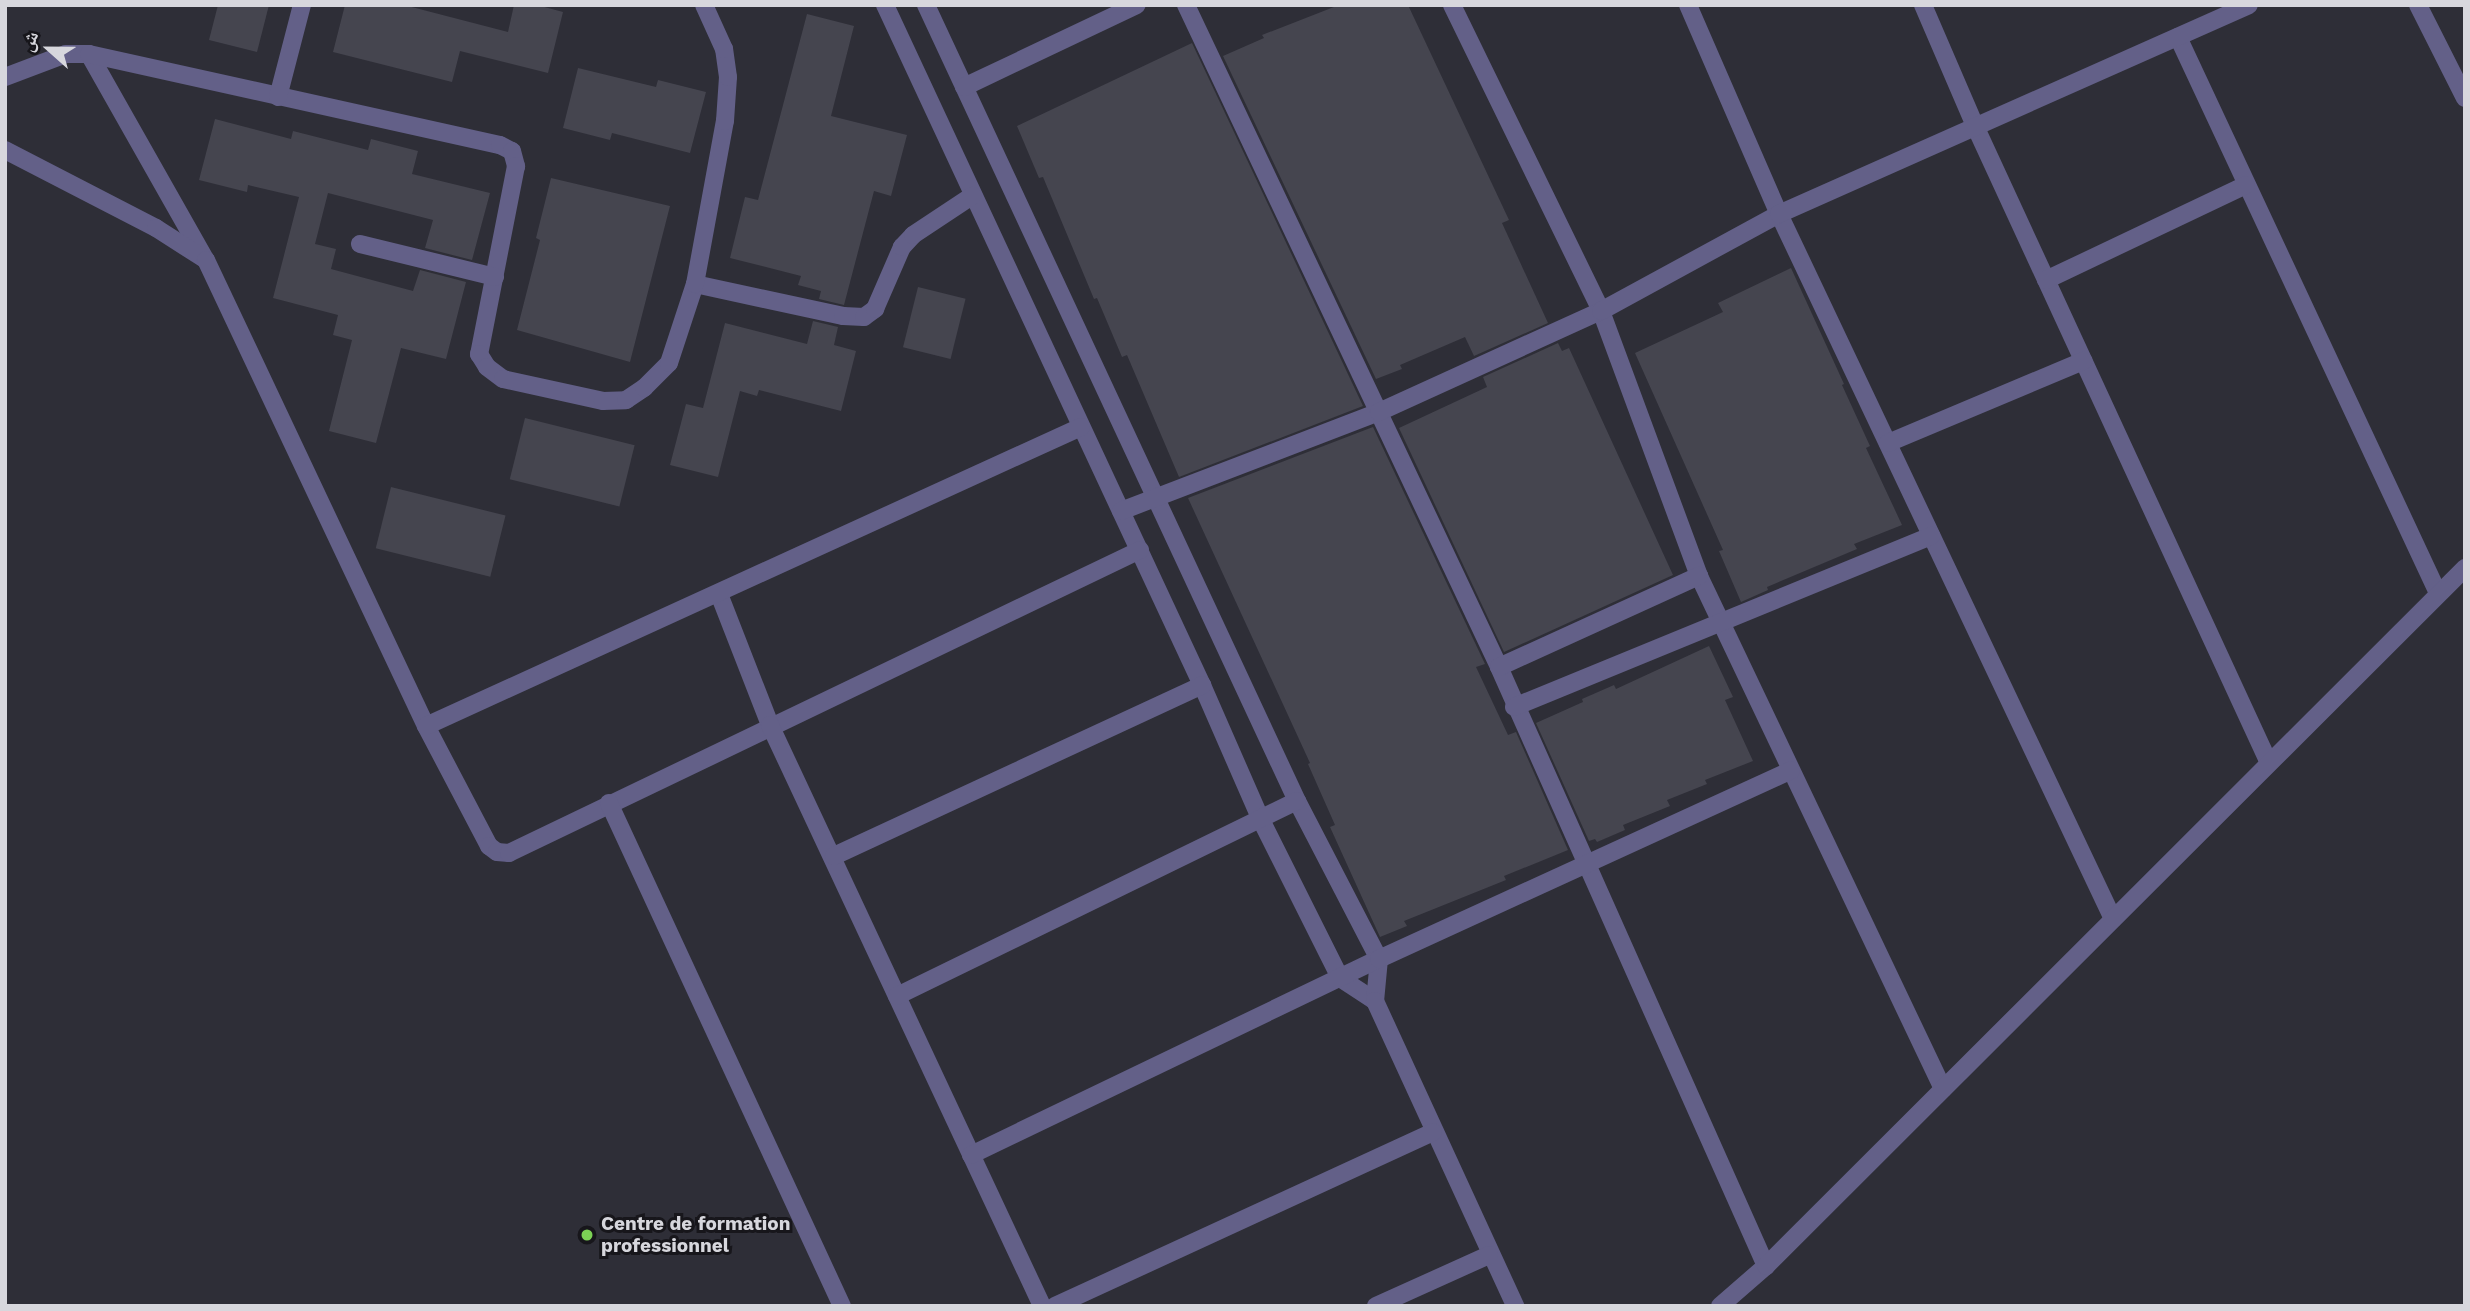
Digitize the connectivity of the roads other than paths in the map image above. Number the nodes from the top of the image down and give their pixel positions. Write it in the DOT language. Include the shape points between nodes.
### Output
graph roads {
  1 [pos="302,5"];
  2 [pos="704,5"];
  3 [pos="885,5"];
  4 [pos="926,5"];
  5 [pos="1137,5"];
  6 [pos="1186,5"];
  7 [pos="1452,5"];
  8 [pos="1688,5"];
  9 [pos="1923,5"];
  10 [pos="2249,5"];
  11 [pos="2418,5"];
  12 [pos="2178,37"];
  13 [pos="89,54"];
  14 [pos="5,77"];
  15 [pos="964,88"];
  16 [pos="278,97"];
  17 [pos="2465,98"];
  18 [pos="1976,128"];
  19 [pos="5,150"];
  20 [pos="2246,185"];
  21 [pos="972,196"];
  22 [pos="1779,214"];
  23 [pos="360,244"];
  24 [pos="206,260"];
  25 [pos="495,276"];
  26 [pos="2046,281"];
  27 [pos="695,284"];
  28 [pos="1601,311"];
  29 [pos="2083,361"];
  30 [pos="1380,412"];
  31 [pos="1081,427"];
  32 [pos="1888,443"];
  33 [pos="1155,497"];
  34 [pos="1121,512"];
  35 [pos="1931,536"];
  36 [pos="1139,550"];
  37 [pos="2465,568"];
  38 [pos="1699,576"];
  39 [pos="2438,593"];
  40 [pos="719,594"];
  41 [pos="1720,621"];
  42 [pos="1499,667"];
  43 [pos="1202,685"];
  44 [pos="1514,707"];
  45 [pos="770,725"];
  46 [pos="426,726"];
  47 [pos="2269,762"];
  48 [pos="1791,770"];
  49 [pos="1297,801"];
  50 [pos="609,803"];
  51 [pos="1261,820"];
  52 [pos="834,856"];
  53 [pos="1585,864"];
  54 [pos="2113,919"];
  55 [pos="1379,960"];
  56 [pos="1340,978"];
  57 [pos="897,996"];
  58 [pos="1375,1001"];
  59 [pos="1943,1089"];
  60 [pos="1433,1132"];
  61 [pos="971,1155"];
  62 [pos="1489,1255"];
  63 [pos="1766,1266"];
  64 [pos="842,1306"];
  65 [pos="1042,1306"];
  66 [pos="1055,1306"];
  67 [pos="1376,1306"];
  68 [pos="1515,1306"];
  69 [pos="1720,1306"];
  1 -- 16 [label="street"];
  2 -- 27 [label="street" via="724,48 728,77 725,121"];
  3 -- 21 [label="street"];
  4 -- 15 [label="street"];
  5 -- 15 [label="street"];
  6 -- 30 [label="street"];
  7 -- 28 [label="street"];
  8 -- 22 [label="street"];
  9 -- 18 [label="street"];
  10 -- 12 [label="street"];
  11 -- 17 [label="street"];
  12 -- 18 [label="street"];
  12 -- 20 [label="street"];
  13 -- 14 [label="street" via="66,54"];
  13 -- 16 [label="street"];
  13 -- 24 [label="street"];
  15 -- 33 [label="street"];
  16 -- 25 [label="street" via="512,151 516,166"];
  18 -- 22 [label="street"];
  18 -- 26 [label="street"];
  19 -- 24 [label="street" via="156,228"];
  20 -- 26 [label="street"];
  20 -- 39 [label="street"];
  21 -- 27 [label="street" via="902,247 875,309 863,317"];
  21 -- 31 [label="street"];
  22 -- 28 [label="street"];
  22 -- 32 [label="street"];
  23 -- 25 [label="street"];
  24 -- 46 [label="street"];
  25 -- 27 [label="street" via="479,354 487,368 503,379 603,401 626,400 669,363"];
  26 -- 29 [label="street"];
  28 -- 30 [label="street"];
  28 -- 38 [label="street"];
  29 -- 32 [label="street"];
  29 -- 47 [label="street"];
  30 -- 33 [label="street"];
  30 -- 42 [label="street"];
  31 -- 34 [label="street"];
  31 -- 40 [label="street"];
  32 -- 35 [label="street"];
  33 -- 34 [label="street"];
  33 -- 49 [label="street"];
  34 -- 36 [label="street"];
  35 -- 41 [label="street"];
  35 -- 54 [label="street"];
  36 -- 43 [label="street"];
  36 -- 45 [label="street"];
  37 -- 39 [label="street"];
  38 -- 41 [label="street"];
  38 -- 42 [label="street"];
  39 -- 47 [label="street"];
  40 -- 45 [label="street"];
  40 -- 46 [label="street"];
  41 -- 44 [label="street"];
  41 -- 48 [label="street"];
  42 -- 44 [label="street"];
  43 -- 51 [label="street"];
  43 -- 52 [label="street"];
  44 -- 53 [label="street"];
  45 -- 50 [label="street"];
  45 -- 52 [label="street"];
  46 -- 50 [label="street" via="489,846 497,852 509,853"];
  47 -- 54 [label="street"];
  48 -- 53 [label="street"];
  48 -- 59 [label="street"];
  49 -- 51 [label="street"];
  49 -- 55 [label="street"];
  50 -- 64 [label="street"];
  51 -- 56 [label="street"];
  51 -- 57 [label="street"];
  52 -- 57 [label="street"];
  53 -- 55 [label="street"];
  53 -- 63 [label="street"];
  54 -- 59 [label="street"];
  55 -- 56 [label="street"];
  55 -- 58 [label="street"];
  56 -- 58 [label="street"];
  56 -- 61 [label="street"];
  57 -- 61 [label="street"];
  58 -- 60 [label="street"];
  59 -- 63 [label="street"];
  60 -- 62 [label="street"];
  60 -- 66 [label="street"];
  61 -- 65 [label="street"];
  62 -- 67 [label="street"];
  62 -- 68 [label="street"];
  63 -- 69 [label="street"];
}
